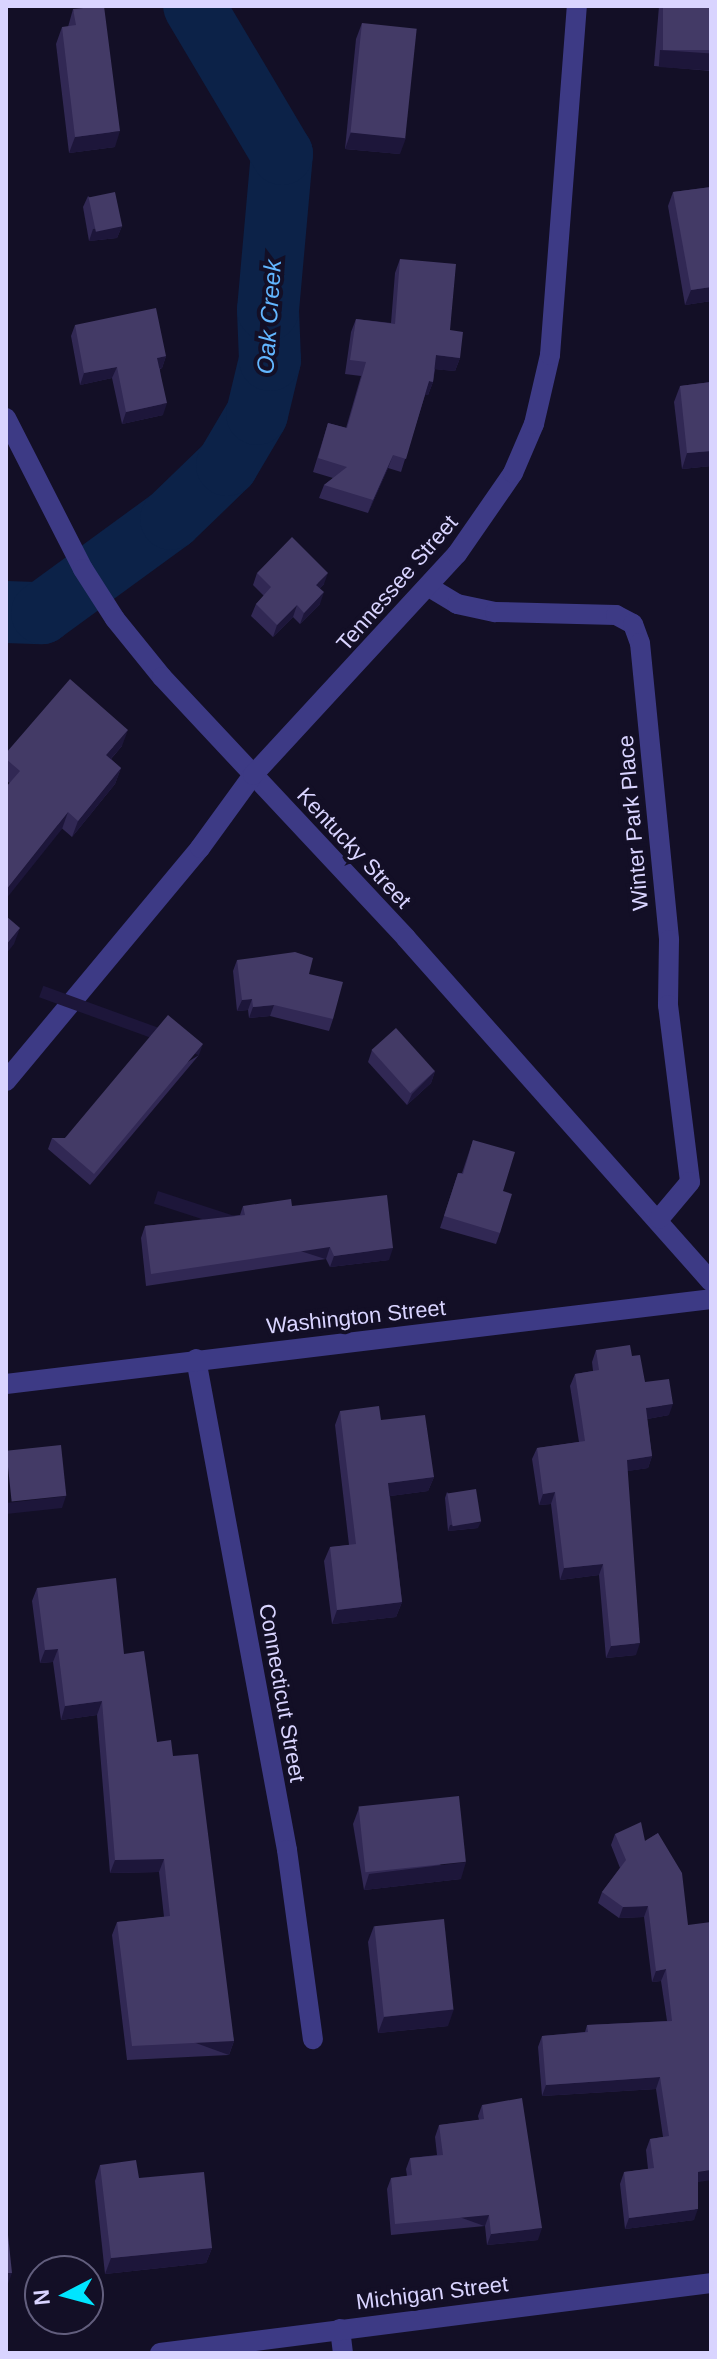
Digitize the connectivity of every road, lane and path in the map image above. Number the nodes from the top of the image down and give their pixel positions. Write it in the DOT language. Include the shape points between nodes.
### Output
graph roads {
  1 [pos="577,6"];
  2 [pos="6,418"];
  3 [pos="429,587"];
  4 [pos="253,775"];
  5 [pos="6,1081"];
  6 [pos="659,1219"];
  7 [pos="711,1281"];
  8 [pos="711,1299"];
  9 [pos="196,1359"];
  10 [pos="6,1384"];
  11 [pos="313,2039"];
  12 [pos="711,2283"];
  13 [pos="340,2329"];
  14 [pos="160,2353"];
  15 [pos="343,2353"];
  1 -- 3 [label="street, Tennessee Street" via="550,355 534,424 485,518"];
  2 -- 4 [label="street, Kentucky Street" via="115,619"];
  3 -- 4 [label="street, Tennessee Street"];
  3 -- 6 [label="street, Winter Park Place" via="457,604 495,612 616,615 633,624 640,643 669,940 668,1005 690,1182"];
  4 -- 5 [label="street, Tennessee Street" via="200,848"];
  4 -- 6 [label="street, Kentucky Street"];
  6 -- 7 [label="street, Kentucky Street"];
  8 -- 9 [label="street, Washington Street"];
  9 -- 10 [label="street, Washington Street"];
  9 -- 11 [label="street, Connecticut Street" via="287,1850"];
  12 -- 13 [label="street, Michigan Street"];
  13 -- 14 [label="street, Michigan Street"];
  13 -- 15 [label="street"];
}
